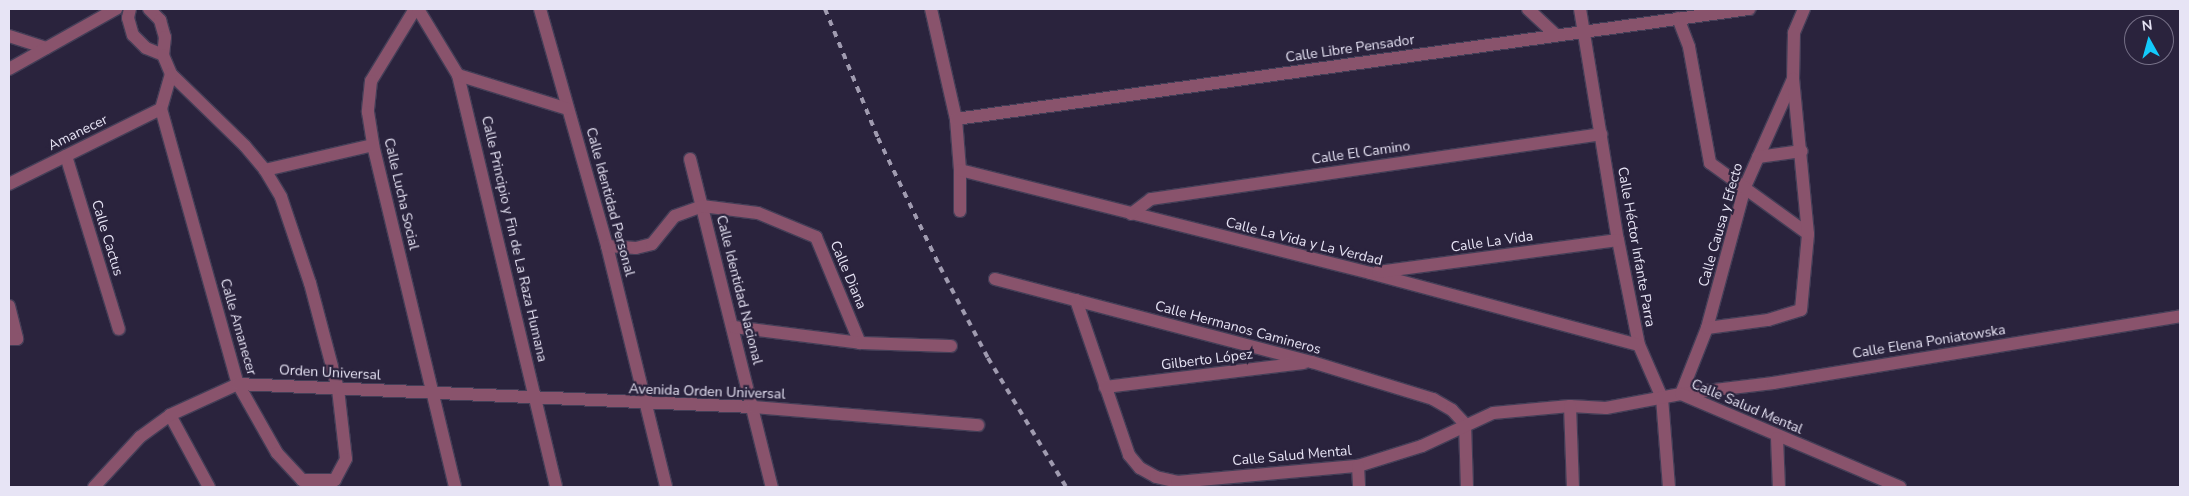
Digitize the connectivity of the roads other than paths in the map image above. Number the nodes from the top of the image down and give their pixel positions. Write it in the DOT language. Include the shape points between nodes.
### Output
graph roads {
  1 [pos="116,9"];
  2 [pos="130,9"];
  3 [pos="149,9"];
  4 [pos="416,9"];
  5 [pos="540,9"];
  6 [pos="932,9"];
  7 [pos="1528,9"];
  8 [pos="1580,9"];
  9 [pos="1749,9"];
  10 [pos="1804,9"];
  11 [pos="1678,18"];
  12 [pos="1584,31"];
  13 [pos="1556,35"];
  14 [pos="9,36"];
  15 [pos="46,48"];
  16 [pos="162,54"];
  17 [pos="9,69"];
  18 [pos="171,74"];
  19 [pos="458,75"];
  20 [pos="1792,79"];
  21 [pos="161,109"];
  22 [pos="568,109"];
  23 [pos="956,119"];
  24 [pos="1601,134"];
  25 [pos="373,145"];
  26 [pos="1802,151"];
  27 [pos="66,156"];
  28 [pos="1758,157"];
  29 [pos="690,159"];
  30 [pos="266,170"];
  31 [pos="960,170"];
  32 [pos="9,184"];
  33 [pos="1745,187"];
  34 [pos="702,206"];
  35 [pos="960,211"];
  36 [pos="1131,214"];
  37 [pos="1808,234"];
  38 [pos="1618,240"];
  39 [pos="607,246"];
  40 [pos="1370,273"];
  41 [pos="995,279"];
  42 [pos="1076,300"];
  43 [pos="9,306"];
  44 [pos="2180,316"];
  45 [pos="734,326"];
  46 [pos="1707,328"];
  47 [pos="118,329"];
  48 [pos="13,339"];
  49 [pos="860,343"];
  50 [pos="1639,345"];
  51 [pos="951,346"];
  52 [pos="1312,362"];
  53 [pos="238,384"];
  54 [pos="1105,387"];
  55 [pos="338,389"];
  56 [pos="435,394"];
  57 [pos="1681,394"];
  58 [pos="1662,398"];
  59 [pos="537,400"];
  60 [pos="648,404"];
  61 [pos="1570,406"];
  62 [pos="753,407"];
  63 [pos="170,415"];
  64 [pos="1465,424"];
  65 [pos="978,425"];
  66 [pos="1777,438"];
  67 [pos="1358,466"];
  68 [pos="336,484"];
  69 [pos="1179,484"];
  70 [pos="1892,486"];
  71 [pos="94,487"];
  72 [pos="209,487"];
  73 [pos="455,487"];
  74 [pos="556,487"];
  75 [pos="666,487"];
  76 [pos="772,487"];
  77 [pos="1359,487"];
  78 [pos="1467,487"];
  79 [pos="1573,487"];
  80 [pos="1669,487"];
  81 [pos="1780,487"];
  1 -- 15 [label="street"];
  2 -- 16 [label="street" via="128,18 134,35 146,48"];
  3 -- 16 [label="street" via="160,20 165,37"];
  4 -- 19 [label="street, Calle Principio y Fin de La Raza Humana"];
  4 -- 25 [label="street, Calle Lucha Social" via="371,81 368,112"];
  5 -- 22 [label="street, Calle Identidad Personal"];
  6 -- 23 [label="street"];
  7 -- 13 [label="street"];
  8 -- 12 [label="street, Calle Héctor Infante Parra"];
  9 -- 11 [label="street, Calle Libre Pensador"];
  10 -- 20 [label="street, Calle Causa y Efecto" via="1794,33"];
  11 -- 12 [label="street, Calle Libre Pensador"];
  11 -- 33 [label="street" via="1689,47 1710,163"];
  12 -- 13 [label="street, Calle Libre Pensador"];
  12 -- 24 [label="street, Calle Héctor Infante Parra"];
  13 -- 23 [label="street, Calle Libre Pensador"];
  14 -- 15 [label="street"];
  15 -- 17 [label="street"];
  16 -- 18 [label="street"];
  18 -- 21 [label="street"];
  18 -- 30 [label="street, Calle Amanecer"];
  19 -- 22 [label="street"];
  19 -- 59 [label="street, Calle Principio y Fin de La Raza Humana"];
  20 -- 26 [label="street"];
  20 -- 28 [label="street, Calle Causa y Efecto"];
  21 -- 27 [label="street, Amanecer"];
  21 -- 53 [label="street, Calle Amanecer"];
  22 -- 39 [label="street, Calle Identidad Personal"];
  23 -- 31 [label="street"];
  24 -- 36 [label="street, Calle El Camino" via="1151,199"];
  24 -- 38 [label="street, Calle Héctor Infante Parra"];
  25 -- 30 [label="street"];
  25 -- 56 [label="street, Calle Lucha Social"];
  26 -- 28 [label="street"];
  26 -- 37 [label="street"];
  27 -- 32 [label="street, Amanecer"];
  27 -- 47 [label="street, Calle Cactus"];
  28 -- 33 [label="street, Calle Causa y Efecto"];
  29 -- 34 [label="street, Calle Identidad Nacional"];
  30 -- 55 [label="street, Calle Amanecer" via="281,196 310,283"];
  31 -- 35 [label="street"];
  31 -- 36 [label="street, Calle La Vida y La Verdad"];
  33 -- 37 [label="street"];
  33 -- 46 [label="street, Calle Causa y Efecto"];
  34 -- 39 [label="street, Calle Diana" via="675,216 652,244 636,248"];
  34 -- 45 [label="street, Calle Identidad Nacional"];
  34 -- 49 [label="street, Calle Diana" via="758,213 816,236"];
  36 -- 40 [label="street, Calle La Vida y La Verdad"];
  37 -- 46 [label="street" via="1801,310 1768,320"];
  38 -- 40 [label="street, Calle La Vida"];
  38 -- 50 [label="street, Calle Héctor Infante Parra"];
  39 -- 60 [label="street, Calle Identidad Personal"];
  40 -- 50 [label="street, Calle La Vida y La Verdad"];
  41 -- 42 [label="street, Calle Hermanos Camineros"];
  42 -- 52 [label="street, Calle Hermanos Camineros"];
  42 -- 54 [label="street"];
  43 -- 48 [label="street"];
  44 -- 57 [label="street, Calle Elena Poniatowska" via="1783,381"];
  45 -- 49 [label="street"];
  45 -- 62 [label="street, Calle Identidad Nacional"];
  46 -- 57 [label="street, Calle Causa y Efecto"];
  49 -- 51 [label="street"];
  50 -- 58 [label="street, Calle Héctor Infante Parra"];
  52 -- 54 [label="street, Gilberto López"];
  52 -- 64 [label="street, Calle Hermanos Camineros" via="1433,399 1452,410"];
  53 -- 55 [label="street, Orden Universal"];
  53 -- 63 [label="street, Orden Universal"];
  53 -- 68 [label="street, Calle Amanecer" via="278,453 302,480"];
  54 -- 69 [label="street, Calle Salud Mental" via="1129,454 1140,468"];
  55 -- 56 [label="street, Orden Universal"];
  55 -- 68 [label="street, Calle Amanecer" via="346,460"];
  56 -- 59 [label="street, Avenida Orden Universal"];
  56 -- 73 [label="street, Calle Lucha Social"];
  57 -- 58 [label="street, Calle Salud Mental"];
  57 -- 66 [label="street, Calle Salud Mental"];
  58 -- 61 [label="street, Calle Salud Mental" via="1606,408"];
  58 -- 80 [label="street, Calle Héctor Infante Parra"];
  59 -- 60 [label="street, Avenida Orden Universal"];
  59 -- 74 [label="street, Calle Principio y Fin de La Raza Humana"];
  60 -- 62 [label="street, Avenida Orden Universal"];
  60 -- 75 [label="street, Calle Identidad Personal"];
  61 -- 64 [label="street, Calle Salud Mental" via="1493,412"];
  61 -- 79 [label="street"];
  62 -- 65 [label="street, Avenida Orden Universal"];
  62 -- 76 [label="street, Calle Identidad Nacional"];
  63 -- 71 [label="street, Orden Universal" via="140,436"];
  63 -- 72 [label="street"];
  64 -- 67 [label="street, Calle Salud Mental" via="1422,446"];
  64 -- 78 [label="street"];
  66 -- 70 [label="street, Calle Salud Mental"];
  66 -- 81 [label="street"];
  67 -- 69 [label="street, Calle Salud Mental"];
  67 -- 77 [label="street"];
}
